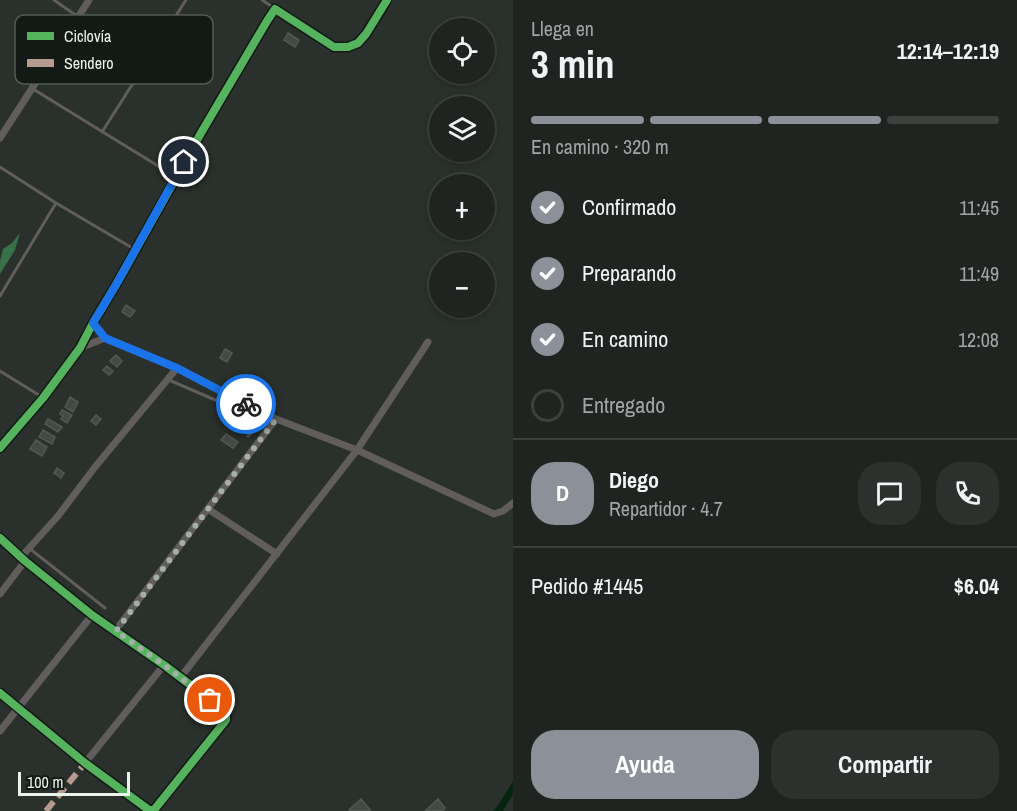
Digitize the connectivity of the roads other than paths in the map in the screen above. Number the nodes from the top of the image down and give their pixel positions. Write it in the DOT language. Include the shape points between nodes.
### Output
graph roads {
  1 [pos="54,0"];
  2 [pos="89,0"];
  3 [pos="186,0"];
  4 [pos="262,0"];
  5 [pos="281,0"];
  6 [pos="387,0"];
  7 [pos="275,9"];
  8 [pos="77,15"];
  9 [pos="80,15"];
  10 [pos="176,15"];
  11 [pos="35,84"];
  12 [pos="133,84"];
  13 [pos="32,88"];
  14 [pos="102,132"];
  15 [pos="0,138"];
  16 [pos="0,167"];
  17 [pos="176,177"];
  18 [pos="56,203"];
  19 [pos="136,250"];
  20 [pos="0,296"];
  21 [pos="93,323"];
  22 [pos="105,338"];
  23 [pos="428,342"];
  24 [pos="80,348"];
  25 [pos="177,368"];
  26 [pos="0,371"];
  27 [pos="167,379"];
  28 [pos="43,398"];
  29 [pos="276,419"];
  30 [pos="248,436"];
  31 [pos="0,448"];
  32 [pos="357,450"];
  33 [pos="513,503"];
  34 [pos="208,509"];
  35 [pos="0,538"];
  36 [pos="29,547"];
  37 [pos="277,554"];
  38 [pos="23,559"];
  39 [pos="0,594"];
  40 [pos="105,608"];
  41 [pos="92,615"];
  42 [pos="116,631"];
  43 [pos="164,665"];
  44 [pos="180,678"];
  45 [pos="0,693"];
  46 [pos="19,707"];
  47 [pos="0,731"];
  48 [pos="85,763"];
  1 -- 8 [label="lane"];
  2 -- 9 [label="street"];
  3 -- 10 [label="lane"];
  4 -- 7 [label="lane"];
  5 -- 7 [label="street"];
  6 -- 7 [label="street" via="366,34 348,47 334,47"];
  7 -- 17 [label="street"];
  11 -- 13 [label="street"];
  12 -- 14 [label="lane"];
  13 -- 14 [label="lane"];
  13 -- 15 [label="street"];
  14 -- 17 [label="lane"];
  16 -- 18 [label="lane"];
  17 -- 19 [label="street"];
  18 -- 19 [label="lane"];
  18 -- 20 [label="lane"];
  19 -- 21 [label="street"];
  21 -- 22 [label="street"];
  21 -- 24 [label="street"];
  22 -- 24 [label="street"];
  22 -- 25 [label="street"];
  23 -- 32 [label="street"];
  24 -- 28 [label="street"];
  25 -- 27 [label="street"];
  25 -- 29 [label="street"];
  26 -- 28 [label="lane"];
  27 -- 30 [label="lane" via="250,415 256,423"];
  27 -- 36 [label="street"];
  28 -- 31 [label="street"];
  29 -- 32 [label="street"];
  29 -- 34 [label="street"];
  32 -- 33 [label="street" via="494,514"];
  32 -- 37 [label="street"];
  34 -- 37 [label="street"];
  34 -- 42 [label="street"];
  35 -- 38 [label="street"];
  36 -- 38 [label="street"];
  36 -- 40 [label="lane"];
  37 -- 44 [label="street"];
  38 -- 39 [label="street"];
  38 -- 41 [label="street"];
  41 -- 42 [label="street"];
  41 -- 46 [label="street"];
  42 -- 43 [label="street"];
  43 -- 44 [label="street"];
  43 -- 48 [label="street"];
  44 -- 48 [label="street" via="225,711 226,720 154,810 144,807"];
  45 -- 46 [label="street"];
  46 -- 47 [label="street"];
  46 -- 48 [label="street"];
}
